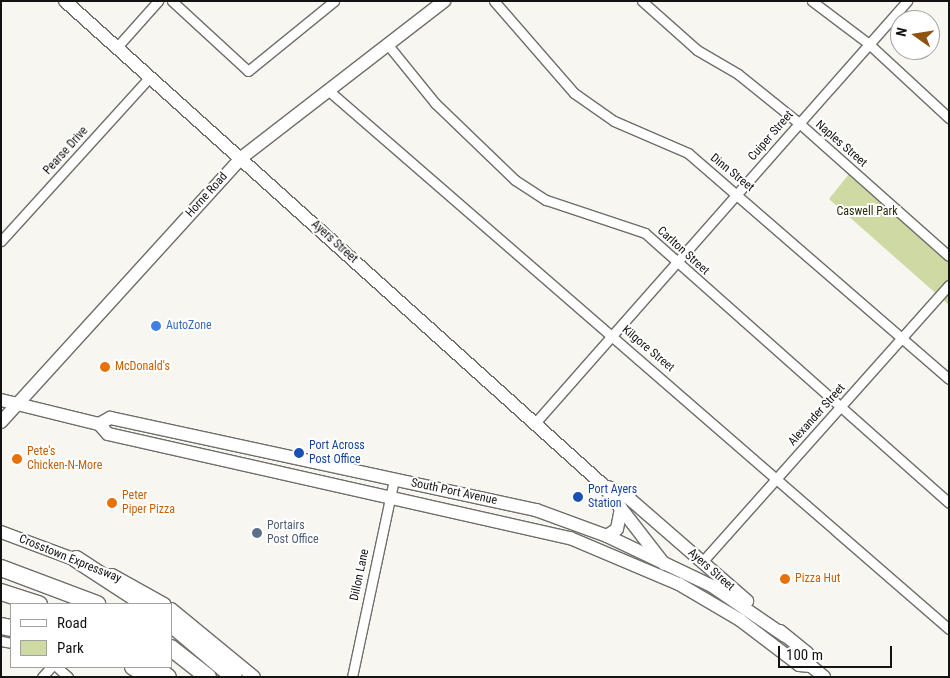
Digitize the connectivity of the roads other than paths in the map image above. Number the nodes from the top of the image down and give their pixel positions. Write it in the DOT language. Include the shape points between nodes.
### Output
graph roads {
  1 [pos="65,1"];
  2 [pos="158,1"];
  3 [pos="172,1"];
  4 [pos="334,1"];
  5 [pos="444,1"];
  6 [pos="494,1"];
  7 [pos="642,1"];
  8 [pos="812,1"];
  9 [pos="907,1"];
  10 [pos="869,44"];
  11 [pos="388,45"];
  12 [pos="117,47"];
  13 [pos="149,78"];
  14 [pos="329,91"];
  15 [pos="949,118"];
  16 [pos="799,123"];
  17 [pos="241,158"];
  18 [pos="738,193"];
  19 [pos="1,241"];
  20 [pos="949,256"];
  21 [pos="676,263"];
  22 [pos="949,285"];
  23 [pos="611,335"];
  24 [pos="902,337"];
  25 [pos="949,379"];
  26 [pos="1,400"];
  27 [pos="18,404"];
  28 [pos="841,407"];
  29 [pos="1,422"];
  30 [pos="535,423"];
  31 [pos="99,424"];
  32 [pos="778,476"];
  33 [pos="394,479"];
  34 [pos="602,484"];
  35 [pos="390,496"];
  36 [pos="949,504"];
  37 [pos="621,508"];
  38 [pos="1,532"];
  39 [pos="607,536"];
  40 [pos="76,559"];
  41 [pos="702,562"];
  42 [pos="1,568"];
  43 [pos="662,569"];
  44 [pos="1,592"];
  45 [pos="36,603"];
  46 [pos="94,603"];
  47 [pos="143,603"];
  48 [pos="162,603"];
  49 [pos="172,610"];
  50 [pos="172,625"];
  51 [pos="949,629"];
  52 [pos="786,636"];
  53 [pos="172,649"];
  54 [pos="811,666"];
  55 [pos="51,668"];
  56 [pos="58,668"];
  57 [pos="136,668"];
  58 [pos="155,668"];
  59 [pos="42,677"];
  60 [pos="68,677"];
  61 [pos="152,677"];
  62 [pos="168,677"];
  63 [pos="208,677"];
  64 [pos="234,677"];
  65 [pos="254,677"];
  66 [pos="352,677"];
  67 [pos="824,677"];
  1 -- 12 [label="main road, Ayers Street"];
  2 -- 12 [label="street"];
  3 -- 4 [label="street" via="248,71"];
  5 -- 11 [label="main road, Horne Road"];
  6 -- 18 [label="street, Dinn Street" via="574,92 614,121 688,153"];
  7 -- 16 [label="street, Naples Street" via="697,50 738,74"];
  8 -- 10 [label="street"];
  9 -- 10 [label="street, Cuiper Street"];
  10 -- 15 [label="street"];
  10 -- 16 [label="street, Cuiper Street"];
  11 -- 14 [label="main road, Horne Road"];
  11 -- 21 [label="street, Carlton Street" via="435,104 515,180 546,200 645,233"];
  12 -- 13 [label="main road, Ayers Street"];
  13 -- 17 [label="main road, Ayers Street"];
  13 -- 19 [label="street, Pearse Drive"];
  14 -- 17 [label="main road, Horne Road"];
  14 -- 23 [label="street, Kilgore Street"];
  16 -- 18 [label="street, Cuiper Street"];
  16 -- 20 [label="street, Naples Street"];
  17 -- 27 [label="main road, Horne Road"];
  17 -- 30 [label="main road, Ayers Street"];
  18 -- 21 [label="street, Cuiper Street"];
  18 -- 24 [label="street, Dinn Street"];
  21 -- 23 [label="street, Cuiper Street"];
  21 -- 28 [label="street, Carlton Street"];
  22 -- 24 [label="street, Alexander Street"];
  23 -- 30 [label="street, Cuiper Street"];
  23 -- 32 [label="street, Kilgore Street"];
  24 -- 25 [label="street, Dinn Street"];
  24 -- 28 [label="street, Alexander Street"];
  26 -- 27 [label="main road, South Port Avenue"];
  27 -- 29 [label="main road, Horne Road"];
  27 -- 31 [label="main road, South Port Avenue"];
  28 -- 32 [label="street, Alexander Street"];
  28 -- 36 [label="street, Carlton Street"];
  30 -- 34 [label="main road, Ayers Street"];
  31 -- 33 [label="main road, South Port Avenue" via="110,418"];
  31 -- 35 [label="main road, South Port Avenue" via="108,434"];
  32 -- 41 [label="street, Alexander Street"];
  32 -- 51 [label="street, Kilgore Street"];
  33 -- 35 [label="street, Dillon Lane"];
  33 -- 39 [label="main road, South Port Avenue" via="536,510"];
  34 -- 37 [label="main road, Ayers Street"];
  34 -- 41 [label="main road, Ayers Street" via="631,500"];
  35 -- 43 [label="main road, South Port Avenue" via="552,533"];
  35 -- 66 [label="street, Dillon Lane"];
  37 -- 39 [label="main road" via="618,529"];
  37 -- 43 [label="main road, Ayers Street"];
  38 -- 40 [label="main road, Crosstown Expressway"];
  39 -- 43 [label="main road, South Port Avenue"];
  40 -- 47 [label="highway"];
  40 -- 48 [label="main road, Crosstown Expressway"];
  41 -- 52 [label="main road, Ayers Street"];
  42 -- 46 [label="highway"];
  43 -- 52 [label="main road, South Port Avenue" via="712,586"];
  43 -- 54 [label="main road, Ayers Street" via="731,614 799,665"];
  44 -- 45 [label="highway"];
  49 -- 65 [label="main road"];
  50 -- 64 [label="highway"];
  52 -- 54 [label="main road, Ayers Street" via="807,653"];
  53 -- 63 [label="highway"];
  54 -- 67 [label="main road, Ayers Street"];
  55 -- 59 [label="street"];
  56 -- 60 [label="street"];
  57 -- 61 [label="highway"];
  58 -- 62 [label="highway"];
}
